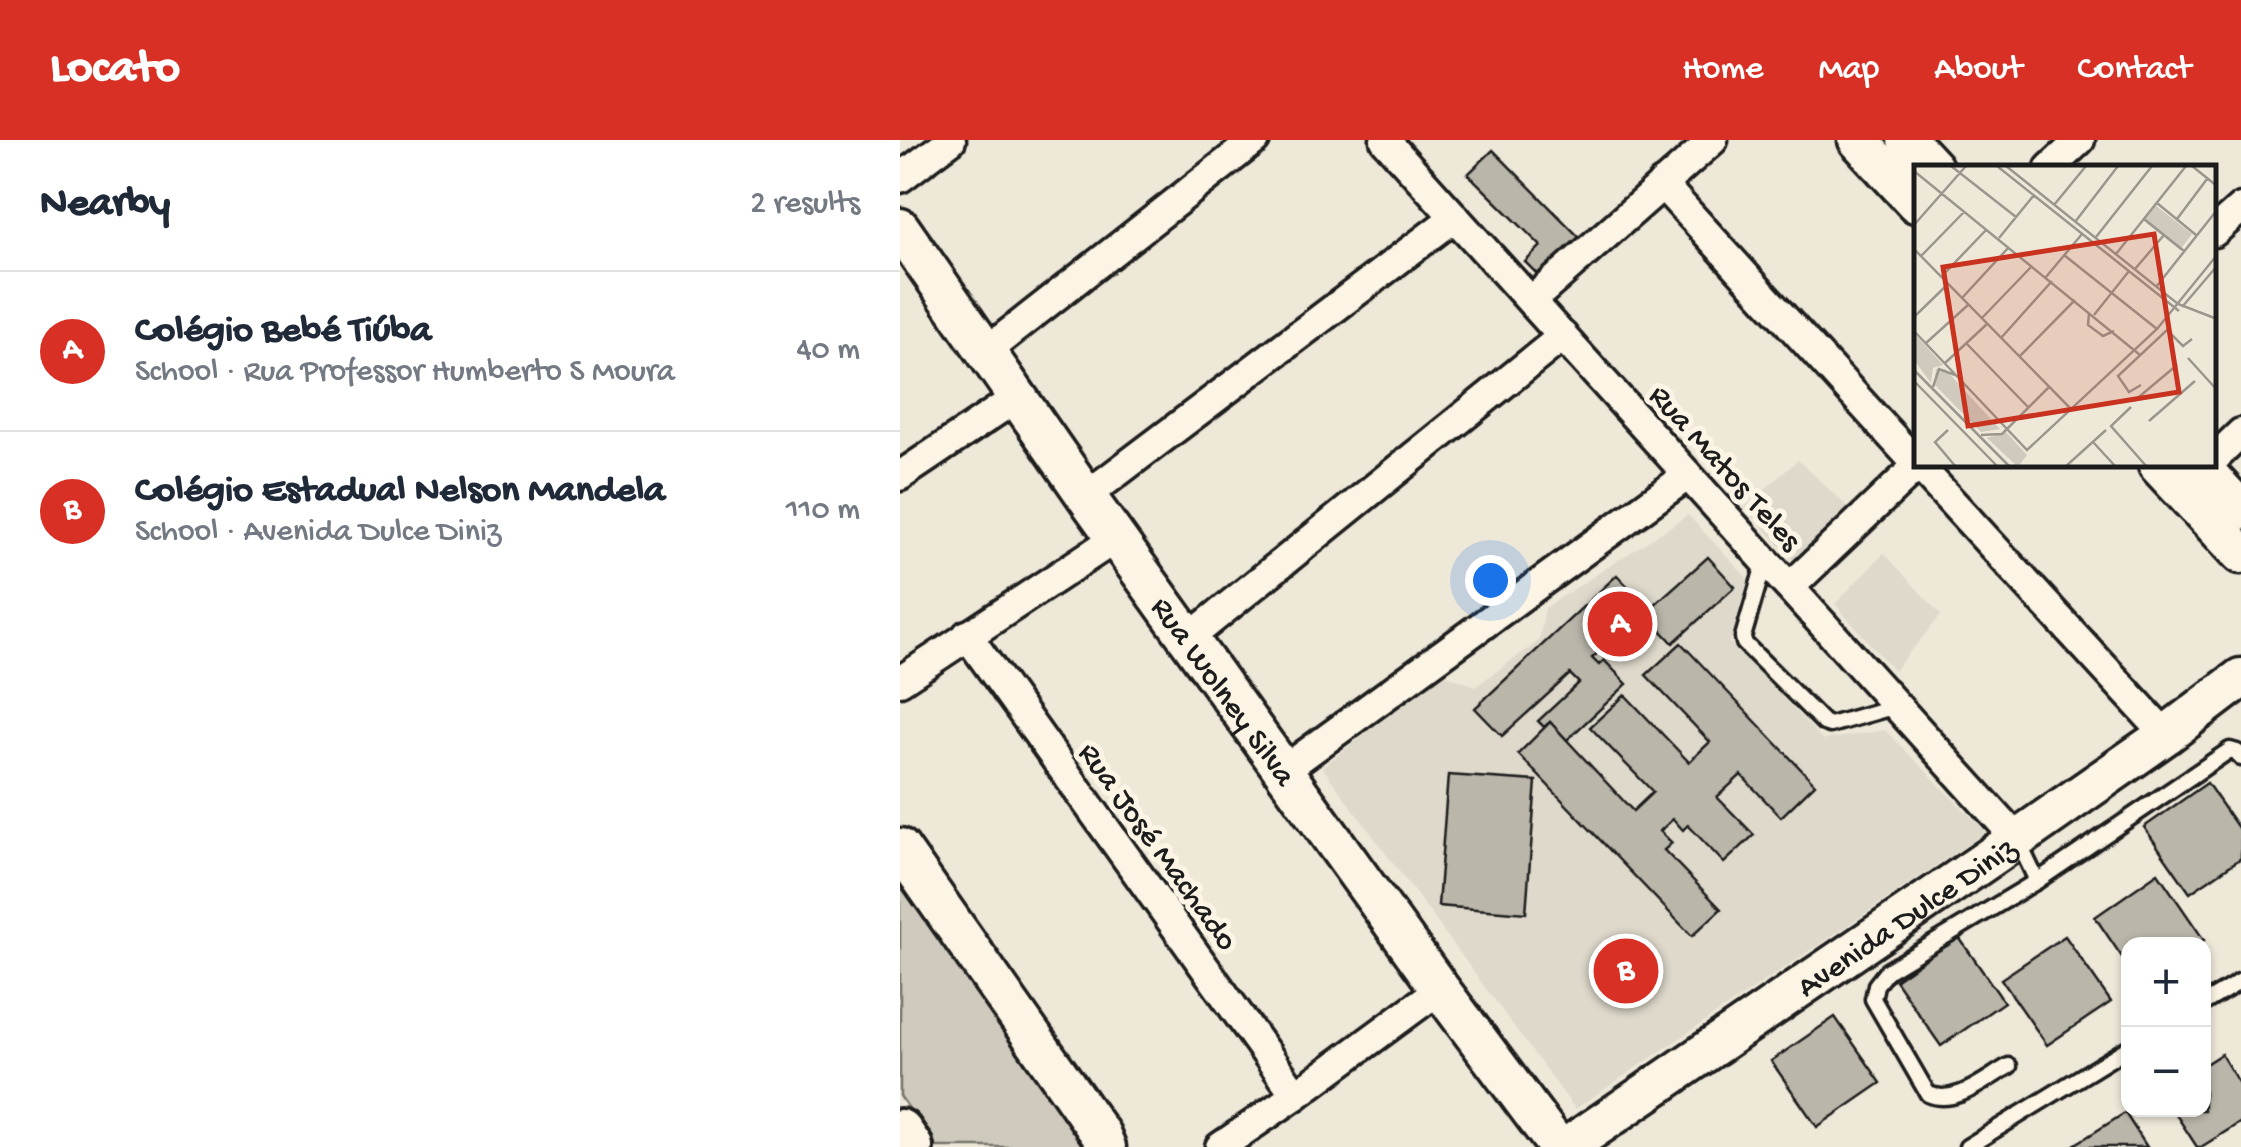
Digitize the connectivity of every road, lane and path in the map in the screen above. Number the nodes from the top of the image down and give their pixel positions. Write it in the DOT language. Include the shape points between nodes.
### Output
graph roads {
  1 [pos="951,140"];
  2 [pos="1255,140"];
  3 [pos="1385,140"];
  4 [pos="1713,140"];
  5 [pos="1858,140"];
  6 [pos="1907,140"];
  7 [pos="2080,140"];
  8 [pos="1929,165"];
  9 [pos="2053,165"];
  10 [pos="900,178"];
  11 [pos="1662,184"];
  12 [pos="1914,201"];
  13 [pos="2241,208"];
  14 [pos="1455,217"];
  15 [pos="2216,230"];
  16 [pos="905,245"];
  17 [pos="1531,301"];
  18 [pos="1562,336"];
  19 [pos="986,352"];
  20 [pos="1016,398"];
  21 [pos="2241,433"];
  22 [pos="2216,455"];
  23 [pos="1914,461"];
  24 [pos="1914,467"];
  25 [pos="1921,468"];
  26 [pos="2161,468"];
  27 [pos="2207,468"];
  28 [pos="1688,474"];
  29 [pos="900,476"];
  30 [pos="1086,496"];
  31 [pos="2241,510"];
  32 [pos="1116,538"];
  33 [pos="2241,554"];
  34 [pos="1765,560"];
  35 [pos="1790,587"];
  36 [pos="967,635"];
  37 [pos="1189,638"];
  38 [pos="2241,678"];
  39 [pos="900,681"];
  40 [pos="1896,705"];
  41 [pos="2166,735"];
  42 [pos="2241,758"];
  43 [pos="1284,770"];
  44 [pos="2018,839"];
  45 [pos="900,848"];
  46 [pos="2037,881"];
  47 [pos="2241,980"];
  48 [pos="1440,990"];
  49 [pos="2211,999"];
  50 [pos="2121,1052"];
  51 [pos="2009,1066"];
  52 [pos="1296,1095"];
  53 [pos="900,1131"];
  54 [pos="912,1147"];
  55 [pos="1106,1147"];
  56 [pos="1220,1147"];
  57 [pos="1558,1147"];
  58 [pos="1567,1147"];
  59 [pos="1967,1147"];
  1 -- 10 [label="street"];
  2 -- 19 [label="street"];
  3 -- 14 [label="street, Rua Matos Teles"];
  4 -- 11 [label="street"];
  5 -- 12 [label="street"];
  6 -- 8 [label="street"];
  7 -- 9 [label="street"];
  11 -- 17 [label="street"];
  11 -- 23 [label="street"];
  13 -- 15 [label="street"];
  14 -- 17 [label="street, Rua Matos Teles"];
  14 -- 30 [label="street"];
  16 -- 19 [label="street, Rua Wolney Silva"];
  17 -- 18 [label="street, Rua Matos Teles"];
  18 -- 28 [label="street, Rua Matos Teles"];
  18 -- 37 [label="street"];
  19 -- 20 [label="street, Rua Wolney Silva"];
  20 -- 29 [label="street"];
  20 -- 30 [label="street, Rua Wolney Silva"];
  21 -- 22 [label="street"];
  24 -- 35 [label="street"];
  25 -- 41 [label="street"];
  26 -- 33 [label="street"];
  27 -- 31 [label="street"];
  28 -- 34 [label="street, Rua Matos Teles"];
  28 -- 43 [label="street"];
  30 -- 32 [label="street, Rua Wolney Silva"];
  32 -- 36 [label="street"];
  32 -- 37 [label="street, Rua Wolney Silva"];
  34 -- 35 [label="street, Rua Matos Teles"];
  34 -- 40 [label="lane" via="1744,643 1830,726"];
  35 -- 40 [label="street, Rua Matos Teles"];
  36 -- 39 [label="street"];
  36 -- 52 [label="street, Rua José Machado"];
  37 -- 43 [label="street, Rua Wolney Silva"];
  38 -- 41 [label="street, Avenida Dulce Diniz"];
  40 -- 44 [label="street, Rua Matos Teles"];
  41 -- 44 [label="street, Avenida Dulce Diniz"];
  42 -- 46 [label="lane" via="2230,750"];
  43 -- 48 [label="street, Rua Wolney Silva"];
  44 -- 46 [label="lane"];
  44 -- 58 [label="street, Avenida Dulce Diniz"];
  45 -- 55 [label="street"];
  46 -- 51 [label="lane" via="1887,970 1873,999 1928,1094 1955,1097"];
  47 -- 49 [label="lane"];
  48 -- 52 [label="street"];
  48 -- 57 [label="street, Rua Wolney Silva"];
  50 -- 59 [label="lane"];
  52 -- 56 [label="street"];
  53 -- 54 [label="main road"];
}
